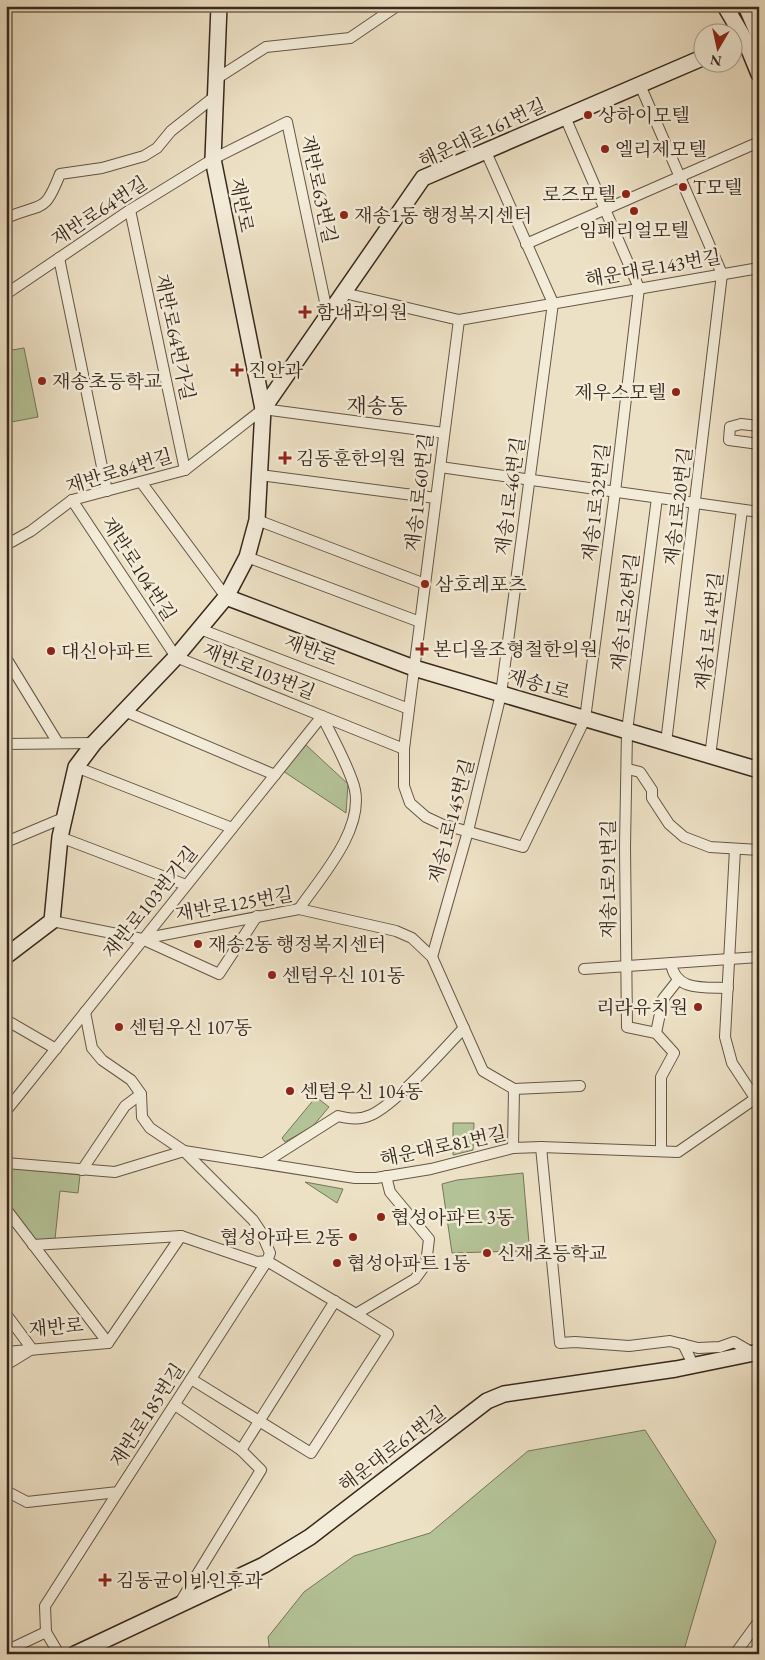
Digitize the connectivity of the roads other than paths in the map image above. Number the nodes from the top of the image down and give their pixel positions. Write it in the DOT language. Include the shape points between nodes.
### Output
graph roads {
  1 [pos="219,6"];
  2 [pos="397,6"];
  3 [pos="725,6"];
  4 [pos="746,6"];
  5 [pos="748,39"];
  6 [pos="692,62"];
  7 [pos="759,74"];
  8 [pos="216,79"];
  9 [pos="640,85"];
  10 [pos="214,97"];
  11 [pos="565,117"];
  12 [pos="759,142"];
  13 [pos="486,152"];
  14 [pos="213,159"];
  15 [pos="679,176"];
  16 [pos="604,209"];
  17 [pos="130,210"];
  18 [pos="6,218"];
  19 [pos="526,244"];
  20 [pos="60,258"];
  21 [pos="759,268"];
  22 [pos="722,274"];
  23 [pos="639,288"];
  24 [pos="344,293"];
  25 [pos="6,294"];
  26 [pos="552,303"];
  27 [pos="328,316"];
  28 [pos="459,320"];
  29 [pos="263,409"];
  30 [pos="759,426"];
  31 [pos="444,433"];
  32 [pos="759,444"];
  33 [pos="440,467"];
  34 [pos="185,470"];
  35 [pos="260,475"];
  36 [pos="530,480"];
  37 [pos="140,482"];
  38 [pos="107,491"];
  39 [pos="615,492"];
  40 [pos="436,498"];
  41 [pos="657,498"];
  42 [pos="72,500"];
  43 [pos="696,504"];
  44 [pos="742,510"];
  45 [pos="759,512"];
  46 [pos="257,520"];
  47 [pos="6,545"];
  48 [pos="247,557"];
  49 [pos="425,584"];
  50 [pos="226,597"];
  51 [pos="420,622"];
  52 [pos="200,629"];
  53 [pos="176,657"];
  54 [pos="6,658"];
  55 [pos="414,668"];
  56 [pos="501,694"];
  57 [pos="409,709"];
  58 [pos="124,711"];
  59 [pos="322,716"];
  60 [pos="585,719"];
  61 [pos="627,731"];
  62 [pos="58,743"];
  63 [pos="94,743"];
  64 [pos="666,743"];
  65 [pos="6,744"];
  66 [pos="404,749"];
  67 [pos="710,756"];
  68 [pos="76,767"];
  69 [pos="628,768"];
  70 [pos="759,770"];
  71 [pos="274,775"];
  72 [pos="63,818"];
  73 [pos="232,828"];
  74 [pos="468,831"];
  75 [pos="60,837"];
  76 [pos="6,842"];
  77 [pos="735,849"];
  78 [pos="759,850"];
  79 [pos="186,885"];
  80 [pos="299,909"];
  81 [pos="257,916"];
  82 [pos="52,921"];
  83 [pos="142,939"];
  84 [pos="6,956"];
  85 [pos="432,957"];
  86 [pos="759,957"];
  87 [pos="730,959"];
  88 [pos="671,963"];
  89 [pos="626,966"];
  90 [pos="584,969"];
  91 [pos="678,980"];
  92 [pos="728,988"];
  93 [pos="85,1012"];
  94 [pos="6,1020"];
  95 [pos="464,1028"];
  96 [pos="656,1033"];
  97 [pos="56,1049"];
  98 [pos="580,1086"];
  99 [pos="514,1089"];
  100 [pos="141,1094"];
  101 [pos="757,1097"];
  102 [pos="6,1111"];
  103 [pos="541,1147"];
  104 [pos="513,1148"];
  105 [pos="184,1151"];
  106 [pos="661,1151"];
  107 [pos="6,1163"];
  108 [pos="264,1163"];
  109 [pos="82,1170"];
  110 [pos="386,1176"];
  111 [pos="6,1209"];
  112 [pos="181,1236"];
  113 [pos="33,1245"];
  114 [pos="267,1261"];
  115 [pos="335,1301"];
  116 [pos="6,1314"];
  117 [pos="356,1314"];
  118 [pos="108,1343"];
  119 [pos="683,1344"];
  120 [pos="698,1348"];
  121 [pos="32,1349"];
  122 [pos="6,1352"];
  123 [pos="757,1352"];
  124 [pos="691,1362"];
  125 [pos="6,1365"];
  126 [pos="191,1379"];
  127 [pos="175,1404"];
  128 [pos="260,1422"];
  129 [pos="241,1450"];
  130 [pos="6,1491"];
  131 [pos="118,1492"];
  132 [pos="177,1607"];
  133 [pos="759,1621"];
  134 [pos="46,1632"];
  135 [pos="6,1650"];
  136 [pos="60,1654"];
  137 [pos="75,1654"];
  138 [pos="735,1654"];
  1 -- 8 [label="main road, 재반로"];
  2 -- 8 [label="street" via="350,38 266,47"];
  3 -- 5 [label="main road"];
  4 -- 5 [label="main road"];
  5 -- 7 [label="main road"];
  6 -- 9 [label="main road, 해운대로161번길"];
  8 -- 10 [label="main road, 재반로"];
  9 -- 11 [label="main road, 해운대로161번길"];
  9 -- 15 [label="street"];
  10 -- 14 [label="main road, 재반로"];
  10 -- 18 [label="street" via="144,156 102,168 60,174 51,198 44,205"];
  11 -- 13 [label="main road, 해운대로161번길"];
  11 -- 16 [label="street"];
  12 -- 15 [label="street"];
  13 -- 19 [label="street"];
  13 -- 24 [label="main road, 해운대로161번길" via="423,178"];
  14 -- 17 [label="street, 재반로64번길"];
  14 -- 27 [label="street, 재반로63번길" via="287,122"];
  14 -- 29 [label="main road, 재반로"];
  15 -- 16 [label="street"];
  15 -- 22 [label="street"];
  16 -- 19 [label="street"];
  16 -- 23 [label="street"];
  17 -- 20 [label="street, 재반로64번길"];
  17 -- 34 [label="street, 재반로64번가길"];
  19 -- 26 [label="street"];
  20 -- 25 [label="street, 재반로64번길"];
  20 -- 38 [label="street"];
  21 -- 22 [label="street, 해운대로143번길"];
  22 -- 23 [label="street, 해운대로143번길"];
  22 -- 43 [label="street, 재송1로20번길"];
  23 -- 26 [label="street, 해운대로143번길"];
  23 -- 39 [label="street, 재송1로32번길"];
  24 -- 27 [label="main road, 해운대로161번길"];
  24 -- 28 [label="street, 해운대로143번길"];
  26 -- 28 [label="street, 해운대로143번길"];
  26 -- 36 [label="street, 재송1로46번길"];
  27 -- 29 [label="main road, 해운대로161번길"];
  28 -- 31 [label="street, 재송1로60번길"];
  29 -- 31 [label="street"];
  29 -- 34 [label="street, 재반로84번길"];
  29 -- 35 [label="main road, 재반로"];
  30 -- 32 [label="street" via="741,424 730,427 729,440"];
  31 -- 33 [label="street, 재송1로60번길"];
  33 -- 36 [label="street"];
  33 -- 40 [label="street, 재송1로60번길"];
  34 -- 37 [label="street, 재반로84번길"];
  35 -- 40 [label="street"];
  35 -- 46 [label="main road, 재반로"];
  36 -- 39 [label="street"];
  36 -- 56 [label="street, 재송1로46번길"];
  37 -- 38 [label="street, 재반로84번길"];
  37 -- 50 [label="street"];
  38 -- 42 [label="street, 재반로84번길"];
  39 -- 41 [label="street"];
  39 -- 60 [label="street, 재송1로32번길"];
  40 -- 49 [label="street, 재송1로60번길"];
  41 -- 43 [label="street"];
  41 -- 61 [label="street, 재송1로26번길"];
  42 -- 47 [label="street, 재반로84번길" via="31,531"];
  42 -- 53 [label="street, 재반로104번길"];
  43 -- 44 [label="street"];
  43 -- 64 [label="street, 재송1로20번길"];
  44 -- 45 [label="street"];
  44 -- 67 [label="street, 재송1로14번길"];
  46 -- 48 [label="main road, 재반로"];
  46 -- 49 [label="street"];
  48 -- 50 [label="main road, 재반로"];
  48 -- 51 [label="street"];
  49 -- 51 [label="street, 재송1로60번길"];
  50 -- 52 [label="main road, 재반로"];
  50 -- 55 [label="main road, 재송1로"];
  51 -- 55 [label="street, 재송1로60번길"];
  52 -- 53 [label="main road, 재반로"];
  52 -- 57 [label="street, 재반로"];
  53 -- 58 [label="main road, 재반로"];
  53 -- 59 [label="street, 재반로103번길"];
  54 -- 62 [label="street"];
  55 -- 56 [label="main road, 재송1로"];
  55 -- 57 [label="street, 재송1로60번길"];
  56 -- 60 [label="main road, 재송1로"];
  56 -- 74 [label="street, 재송1로145번길"];
  57 -- 66 [label="street, 재송1로60번길"];
  58 -- 63 [label="main road, 재반로"];
  58 -- 71 [label="street"];
  59 -- 66 [label="street"];
  59 -- 71 [label="street, 재반로103번가길"];
  59 -- 80 [label="street, 재반로103번길" via="354,788 356,803 348,836"];
  60 -- 61 [label="main road, 재송1로"];
  60 -- 74 [label="street, 재송1로32번길" via="523,847"];
  61 -- 64 [label="main road, 재송1로"];
  61 -- 69 [label="street, 재송1로91번길"];
  62 -- 63 [label="street"];
  62 -- 65 [label="street"];
  63 -- 68 [label="main road, 재반로"];
  64 -- 67 [label="main road, 재송1로"];
  66 -- 74 [label="street, 재송1로60번길" via="404,786 410,803 426,818"];
  67 -- 70 [label="main road, 재송1로"];
  68 -- 72 [label="main road, 재반로"];
  68 -- 73 [label="street"];
  69 -- 77 [label="street" via="640,772 669,824 684,837 710,847"];
  69 -- 89 [label="street, 재송1로91번길"];
  71 -- 73 [label="street, 재반로103번가길"];
  72 -- 75 [label="main road, 재반로"];
  72 -- 76 [label="street"];
  73 -- 79 [label="street, 재반로103번가길"];
  74 -- 85 [label="street, 재송1로145번길"];
  75 -- 79 [label="street"];
  75 -- 82 [label="main road, 재반로"];
  77 -- 78 [label="street"];
  77 -- 87 [label="street, 해운대로81번길"];
  79 -- 83 [label="street, 재반로103번가길"];
  80 -- 81 [label="street, 재반로125번길"];
  80 -- 85 [label="street, 재반로125번길" via="396,931 412,938"];
  81 -- 83 [label="street, 재반로125번길"];
  81 -- 83 [label="street" via="219,974"];
  82 -- 83 [label="street, 재반로125번길"];
  82 -- 84 [label="main road"];
  83 -- 93 [label="street, 재반로103번가길"];
  85 -- 95 [label="street, 재반로125번길"];
  86 -- 87 [label="street"];
  87 -- 88 [label="street"];
  87 -- 92 [label="street, 해운대로81번길"];
  88 -- 89 [label="street"];
  88 -- 91 [label="street"];
  89 -- 90 [label="street"];
  89 -- 96 [label="street, 재송1로91번길" via="627,1027"];
  91 -- 92 [label="street" via="682,984"];
  91 -- 96 [label="street" via="663,999"];
  92 -- 101 [label="street, 해운대로81번길" via="725,1037 732,1064"];
  93 -- 97 [label="street, 재반로103번가길"];
  93 -- 100 [label="street" via="92,1048 102,1060 131,1080"];
  94 -- 97 [label="street"];
  95 -- 99 [label="street, 재반로125번길" via="483,1071"];
  95 -- 108 [label="street" via="389,1103 372,1114 353,1120 338,1116"];
  96 -- 106 [label="street" via="674,1053 661,1077"];
  97 -- 102 [label="street, 재반로103번가길"];
  98 -- 99 [label="street"];
  99 -- 104 [label="street"];
  100 -- 105 [label="street" via="142,1117 150,1128"];
  100 -- 109 [label="street" via="125,1106"];
  101 -- 106 [label="street, 해운대로81번길" via="678,1152"];
  103 -- 104 [label="street, 해운대로81번길"];
  103 -- 106 [label="street, 해운대로81번길"];
  103 -- 119 [label="street" via="560,1343 629,1346 670,1341"];
  104 -- 110 [label="street, 해운대로81번길" via="430,1169"];
  105 -- 108 [label="street, 해운대로81번길"];
  105 -- 109 [label="street, 해운대로81번길" via="115,1172"];
  105 -- 114 [label="street" via="253,1220 270,1253"];
  107 -- 109 [label="street, 해운대로81번길"];
  108 -- 110 [label="street, 해운대로81번길" via="354,1178"];
  110 -- 117 [label="street" via="390,1192 429,1239 426,1264 414,1278"];
  111 -- 113 [label="street"];
  112 -- 113 [label="street"];
  112 -- 114 [label="street" via="257,1262"];
  112 -- 118 [label="street"];
  113 -- 118 [label="street"];
  114 -- 115 [label="street"];
  114 -- 126 [label="street, 재반로185번길"];
  115 -- 117 [label="street"];
  115 -- 128 [label="street"];
  116 -- 121 [label="street"];
  117 -- 128 [label="street" via="388,1334 311,1453"];
  118 -- 121 [label="street, 재반로"];
  119 -- 120 [label="street"];
  119 -- 124 [label="street"];
  120 -- 123 [label="street" via="720,1347 734,1342"];
  120 -- 124 [label="street"];
  121 -- 122 [label="street, 재반로"];
  121 -- 125 [label="street"];
  123 -- 124 [label="main road, 해운대로61번길"];
  124 -- 132 [label="main road, 해운대로61번길" via="504,1394 487,1401 310,1537 264,1565"];
  126 -- 127 [label="street, 재반로185번길"];
  126 -- 128 [label="street"];
  127 -- 129 [label="street"];
  127 -- 131 [label="street, 재반로185번길"];
  128 -- 129 [label="street"];
  129 -- 132 [label="street" via="261,1470"];
  130 -- 131 [label="street, 재반로185번길" via="27,1502"];
  131 -- 134 [label="street" via="45,1606"];
  132 -- 137 [label="main road, 해운대로61번길"];
  133 -- 138 [label="street"];
  134 -- 135 [label="street"];
  134 -- 136 [label="street"];
}
